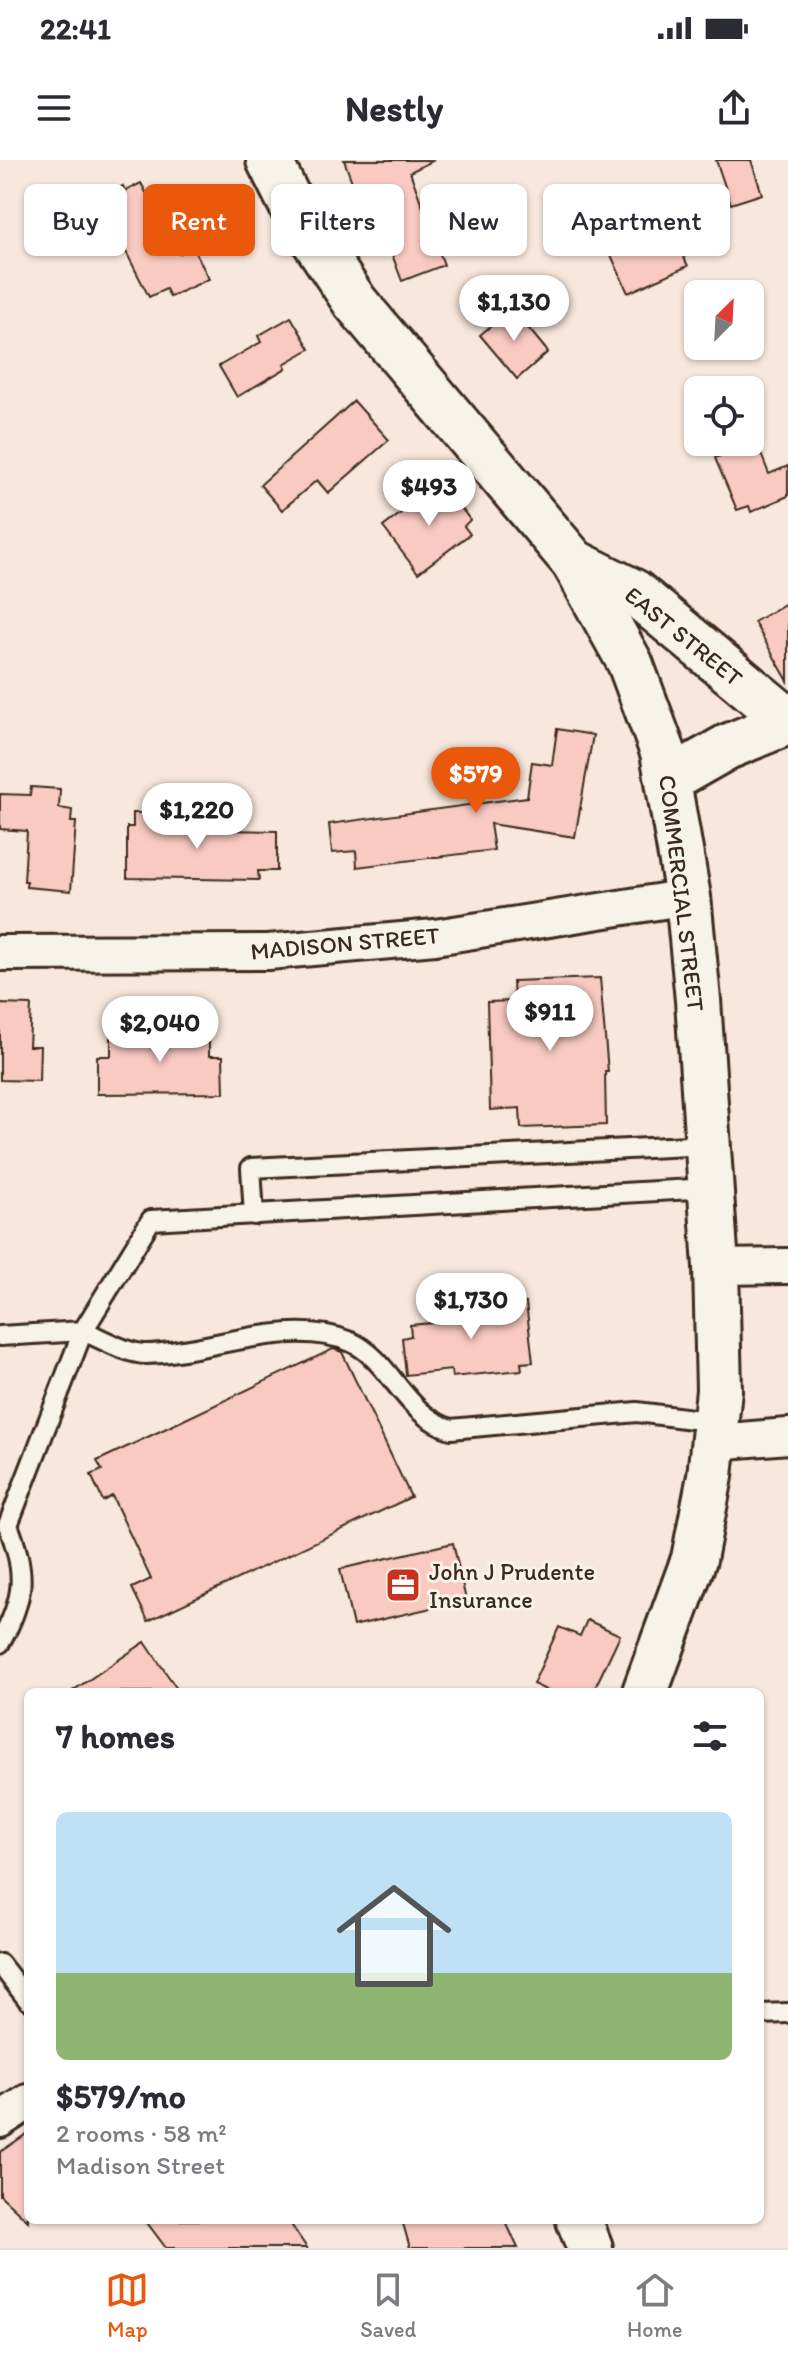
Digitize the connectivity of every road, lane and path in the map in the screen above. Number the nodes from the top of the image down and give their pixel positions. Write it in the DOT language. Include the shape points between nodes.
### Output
graph roads {
  1 [pos="269,160"];
  2 [pos="574,562"];
  3 [pos="788,721"];
  4 [pos="669,780"];
  5 [pos="688,897"];
  6 [pos="0,953"];
  7 [pos="708,1145"];
  8 [pos="711,1188"];
  9 [pos="254,1215"];
  10 [pos="788,1266"];
  11 [pos="716,1267"];
  12 [pos="83,1331"];
  13 [pos="0,1336"];
  14 [pos="716,1432"];
  15 [pos="788,1436"];
  16 [pos="0,1643"];
  17 [pos="647,1688"];
  18 [pos="0,1964"];
  19 [pos="24,1995"];
  20 [pos="788,2013"];
  21 [pos="764,2014"];
  22 [pos="24,2105"];
  23 [pos="0,2120"];
  24 [pos="581,2224"];
  25 [pos="590,2248"];
  1 -- 2 [label="main road, COMMERCIAL STREET" via="294,210 355,302"];
  2 -- 3 [label="main road, EAST STREET" via="634,592"];
  2 -- 4 [label="main road, COMMERCIAL STREET" via="630,663 652,716"];
  3 -- 4 [label="main road, EAST STREET"];
  4 -- 5 [label="main road, COMMERCIAL STREET"];
  5 -- 6 [label="street, MADISON STREET" via="435,937 268,952"];
  5 -- 7 [label="main road, COMMERCIAL STREET"];
  7 -- 8 [label="main road, COMMERCIAL STREET"];
  7 -- 9 [label="lane" via="251,1168"];
  8 -- 9 [label="lane"];
  8 -- 11 [label="main road, COMMERCIAL STREET"];
  9 -- 12 [label="lane" via="151,1220"];
  10 -- 11 [label="street"];
  11 -- 14 [label="main road, COMMERCIAL STREET"];
  12 -- 13 [label="lane"];
  12 -- 14 [label="lane" via="143,1354 248,1336 319,1336 351,1342 421,1413 451,1429 637,1412"];
  12 -- 16 [label="lane" via="8,1525 20,1555 22,1590"];
  14 -- 15 [label="street"];
  14 -- 17 [label="main road, COMMERCIAL STREET" via="694,1559"];
  18 -- 19 [label="lane"];
  20 -- 21 [label="lane"];
  22 -- 23 [label="street"];
  24 -- 25 [label="main road"];
}
